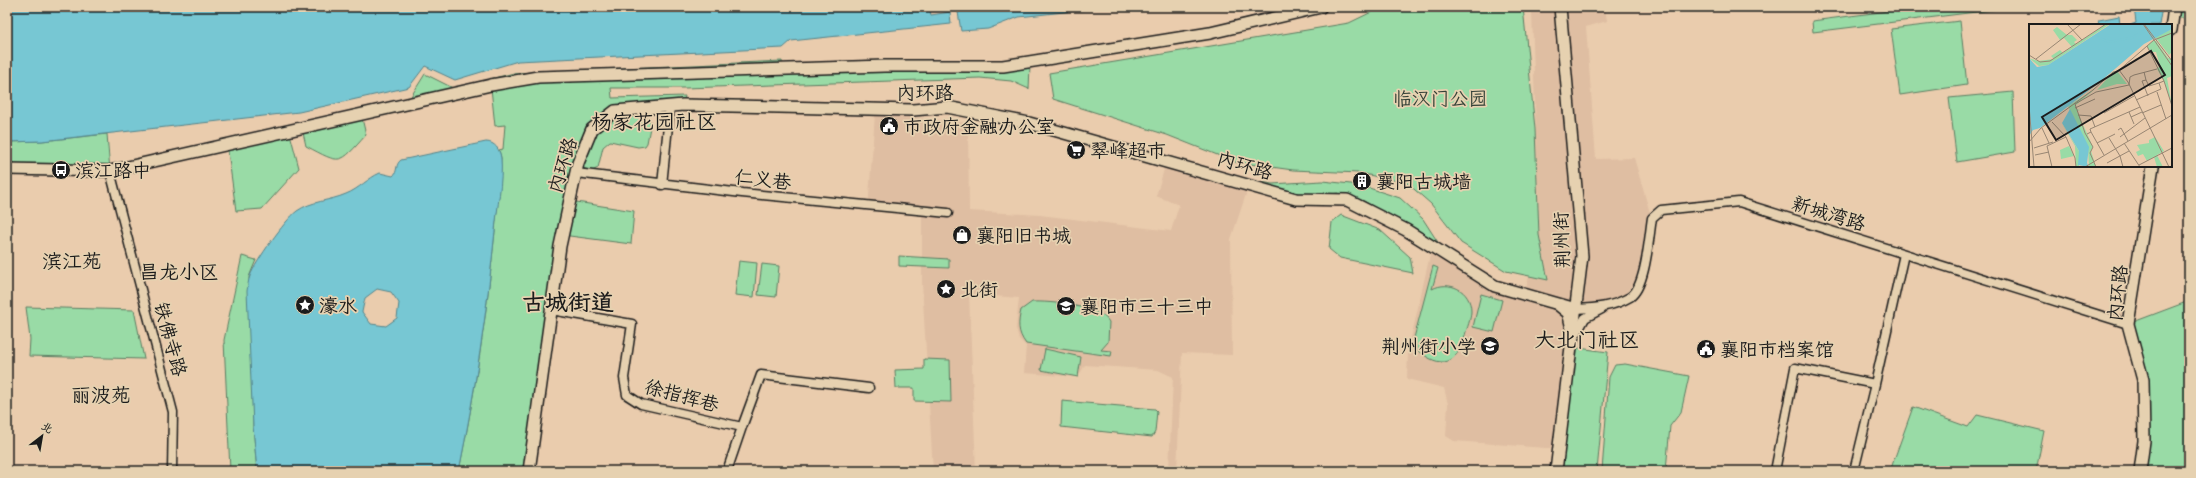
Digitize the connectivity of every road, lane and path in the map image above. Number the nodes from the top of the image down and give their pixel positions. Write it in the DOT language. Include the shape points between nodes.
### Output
graph roads {
  1 [pos="1321,7"];
  2 [pos="1560,7"];
  3 [pos="2174,7"];
  4 [pos="2172,24"];
  5 [pos="670,106"];
  6 [pos="2153,167"];
  7 [pos="7,169"];
  8 [pos="110,171"];
  9 [pos="576,173"];
  10 [pos="662,185"];
  11 [pos="948,213"];
  12 [pos="1904,254"];
  13 [pos="1554,303"];
  14 [pos="1606,307"];
  15 [pos="1576,309"];
  16 [pos="551,310"];
  17 [pos="2128,324"];
  18 [pos="1572,340"];
  19 [pos="1875,384"];
  20 [pos="869,388"];
  21 [pos="742,427"];
  22 [pos="172,471"];
  23 [pos="529,471"];
  24 [pos="727,471"];
  25 [pos="1556,471"];
  26 [pos="1775,471"];
  27 [pos="1854,471"];
  28 [pos="2140,471"];
  1 -- 8 [label="street" via="1210,33 1003,66 885,66 538,77 491,85"];
  2 -- 15 [label="street, 荆州街" via="1582,256"];
  3 -- 4 [label="street"];
  5 -- 9 [label="street, 内环路" via="615,110 592,128"];
  5 -- 10 [label="street"];
  5 -- 13 [label="street, 内环路" via="913,110 947,107 1029,123 1296,199 1347,200 1406,230 1495,286"];
  6 -- 17 [label="street, 内环路"];
  7 -- 8 [label="street"];
  8 -- 22 [label="street, 铁佛寺路" via="173,412"];
  9 -- 10 [label="street, 仁义巷"];
  9 -- 16 [label="street, 内环路" via="560,246"];
  10 -- 11 [label="street, 仁义巷"];
  12 -- 14 [label="street, 新城湾路" via="1739,202 1661,210 1652,218 1641,283 1631,296"];
  12 -- 17 [label="street, 新城湾路"];
  12 -- 19 [label="street"];
  13 -- 15 [label="street, 内环路"];
  13 -- 18 [label="street" via="1567,314"];
  14 -- 15 [label="street, 新城湾路"];
  14 -- 18 [label="street" via="1585,318"];
  15 -- 18 [label="street, 荆州街"];
  16 -- 21 [label="street, 徐指挥巷" via="632,324 624,378 627,395 641,404"];
  16 -- 23 [label="street, 内环路"];
  17 -- 28 [label="street, 内环路" via="2143,380 2144,441"];
  18 -- 25 [label="street, 荆州街"];
  19 -- 26 [label="street" via="1795,368"];
  19 -- 27 [label="street"];
  20 -- 21 [label="street" via="761,375"];
  21 -- 24 [label="street, 徐指挥巷"];
}
